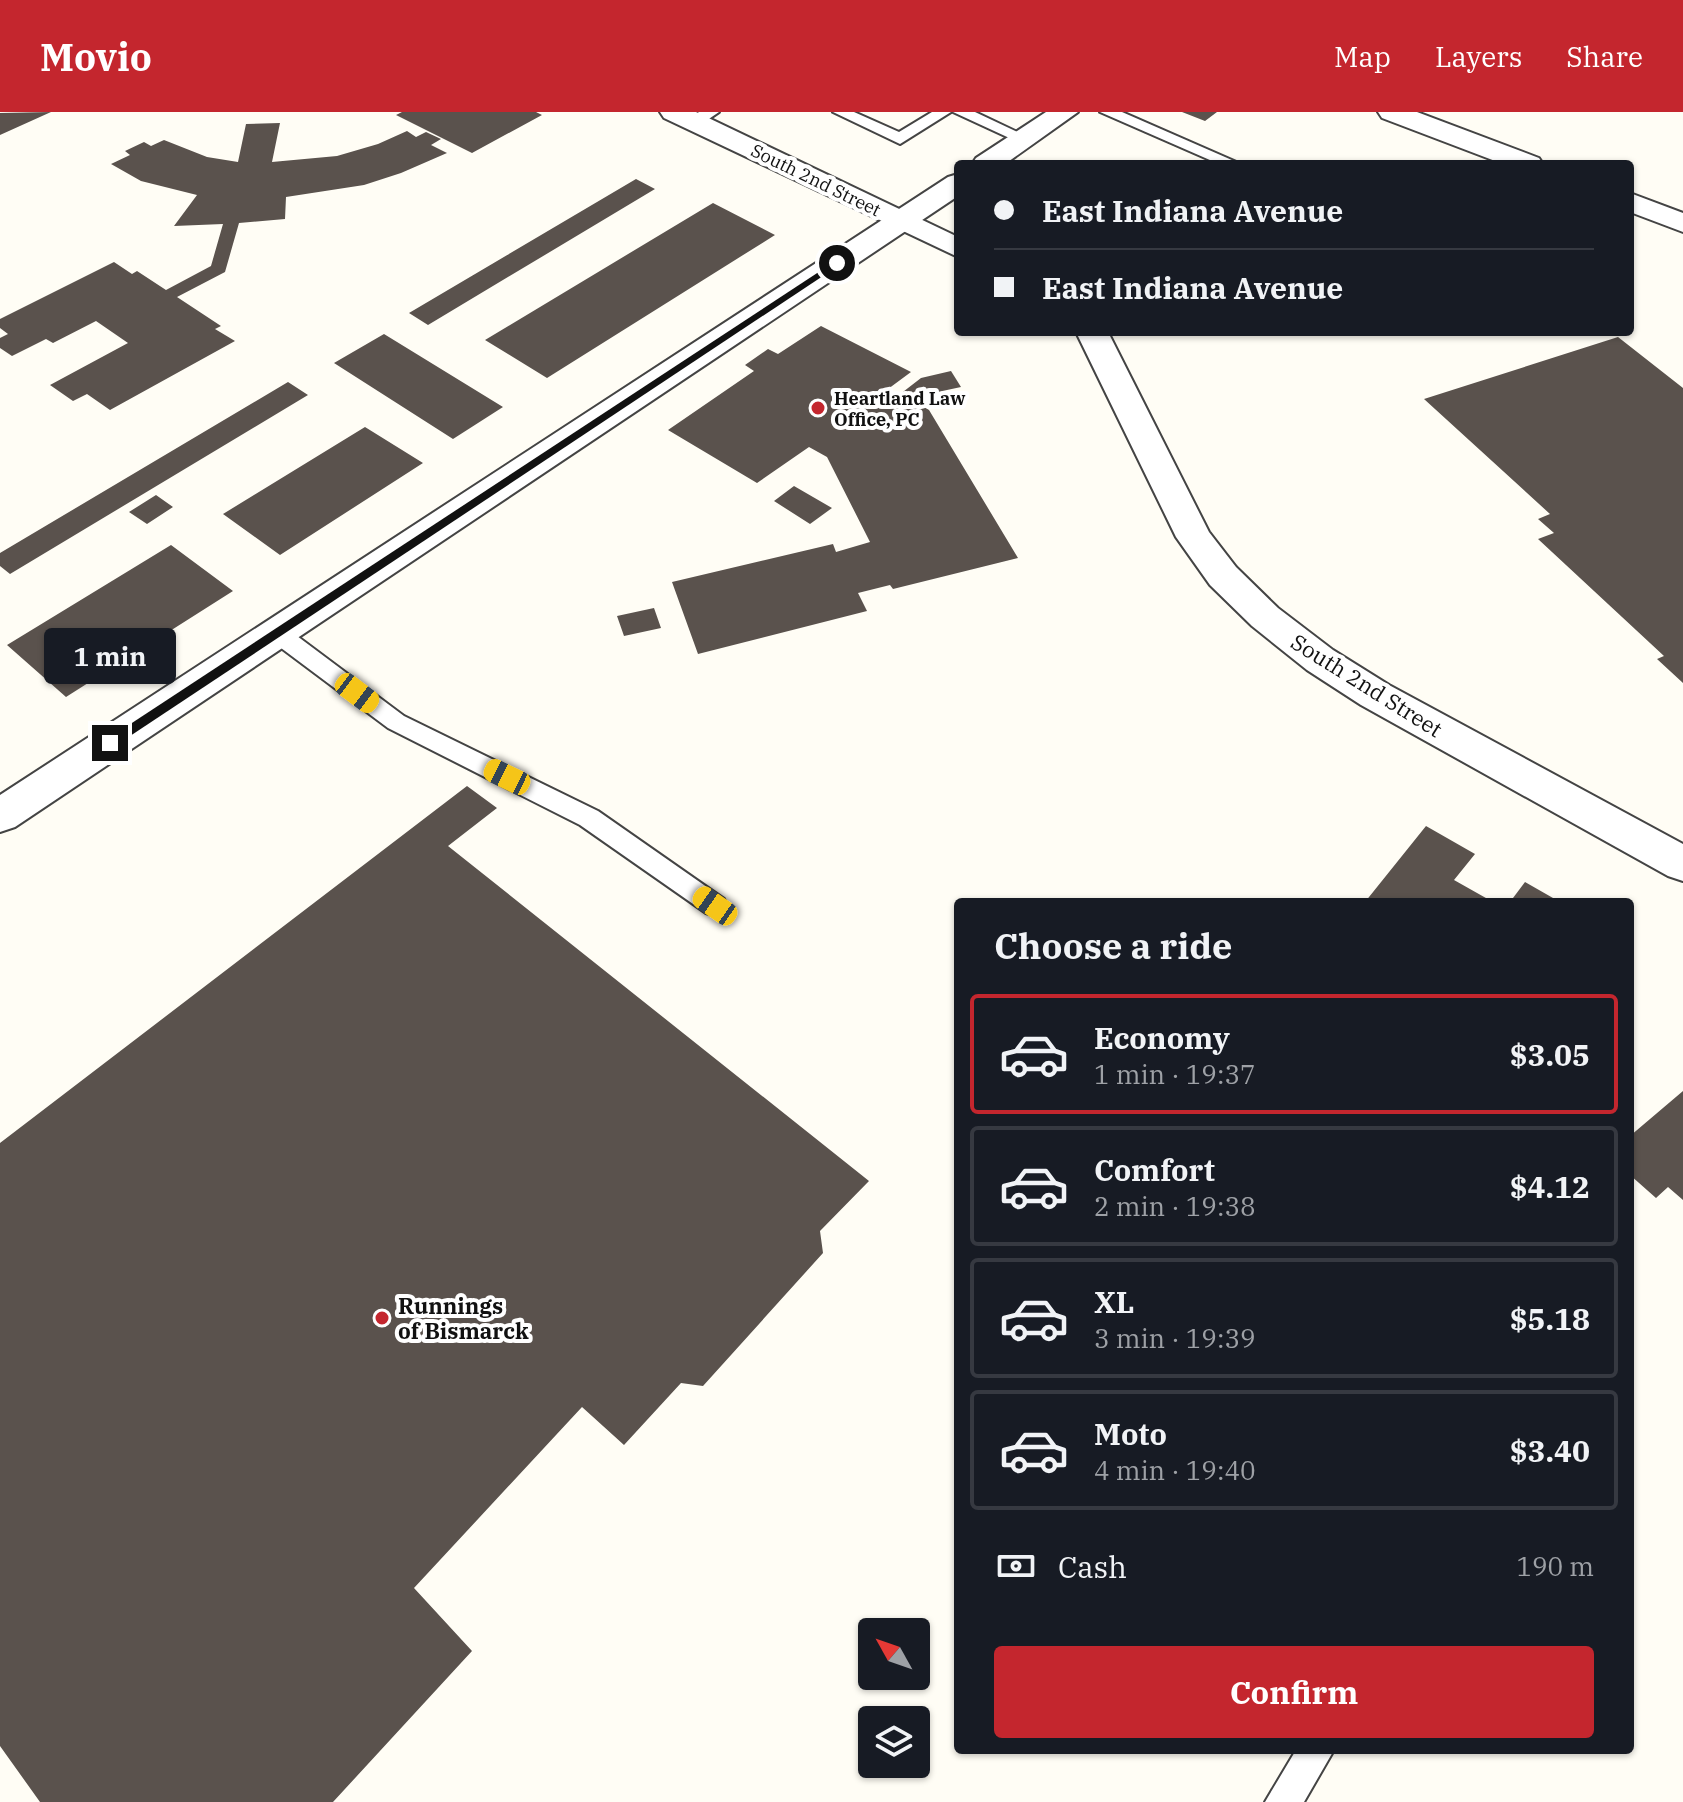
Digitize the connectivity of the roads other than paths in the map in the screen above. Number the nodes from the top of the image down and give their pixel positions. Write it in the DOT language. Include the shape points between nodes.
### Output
graph roads {
  1 [pos="841,112"];
  2 [pos="943,112"];
  3 [pos="961,112"];
  4 [pos="1064,112"];
  5 [pos="1108,112"];
  6 [pos="1392,112"];
  7 [pos="693,115"];
  8 [pos="1024,139"];
  9 [pos="992,160"];
  10 [pos="1223,160"];
  11 [pos="1518,160"];
  12 [pos="954,186"];
  13 [pos="1634,203"];
  14 [pos="1681,219"];
  15 [pos="901,221"];
  16 [pos="954,246"];
  17 [pos="1094,336"];
  18 [pos="277,633"];
  19 [pos="0,816"];
  20 [pos="1683,864"];
  21 [pos="715,906"];
  22 [pos="1313,1754"];
  23 [pos="1283,1802"];
  1 -- 2 [label="lane" via="900,139"];
  3 -- 8 [label="lane"];
  4 -- 8 [label="street"];
  5 -- 10 [label="lane"];
  6 -- 11 [label="street"];
  7 -- 15 [label="street, South 2nd Street"];
  8 -- 9 [label="street"];
  12 -- 15 [label="street"];
  13 -- 14 [label="street"];
  15 -- 16 [label="street, South 2nd Street"];
  15 -- 18 [label="street"];
  17 -- 20 [label="street, South 2nd Street" via="1194,537 1223,576 1265,617 1320,660 1395,707"];
  18 -- 19 [label="street"];
  18 -- 21 [label="lane" via="396,722 589,818"];
  22 -- 23 [label="lane"];
}
